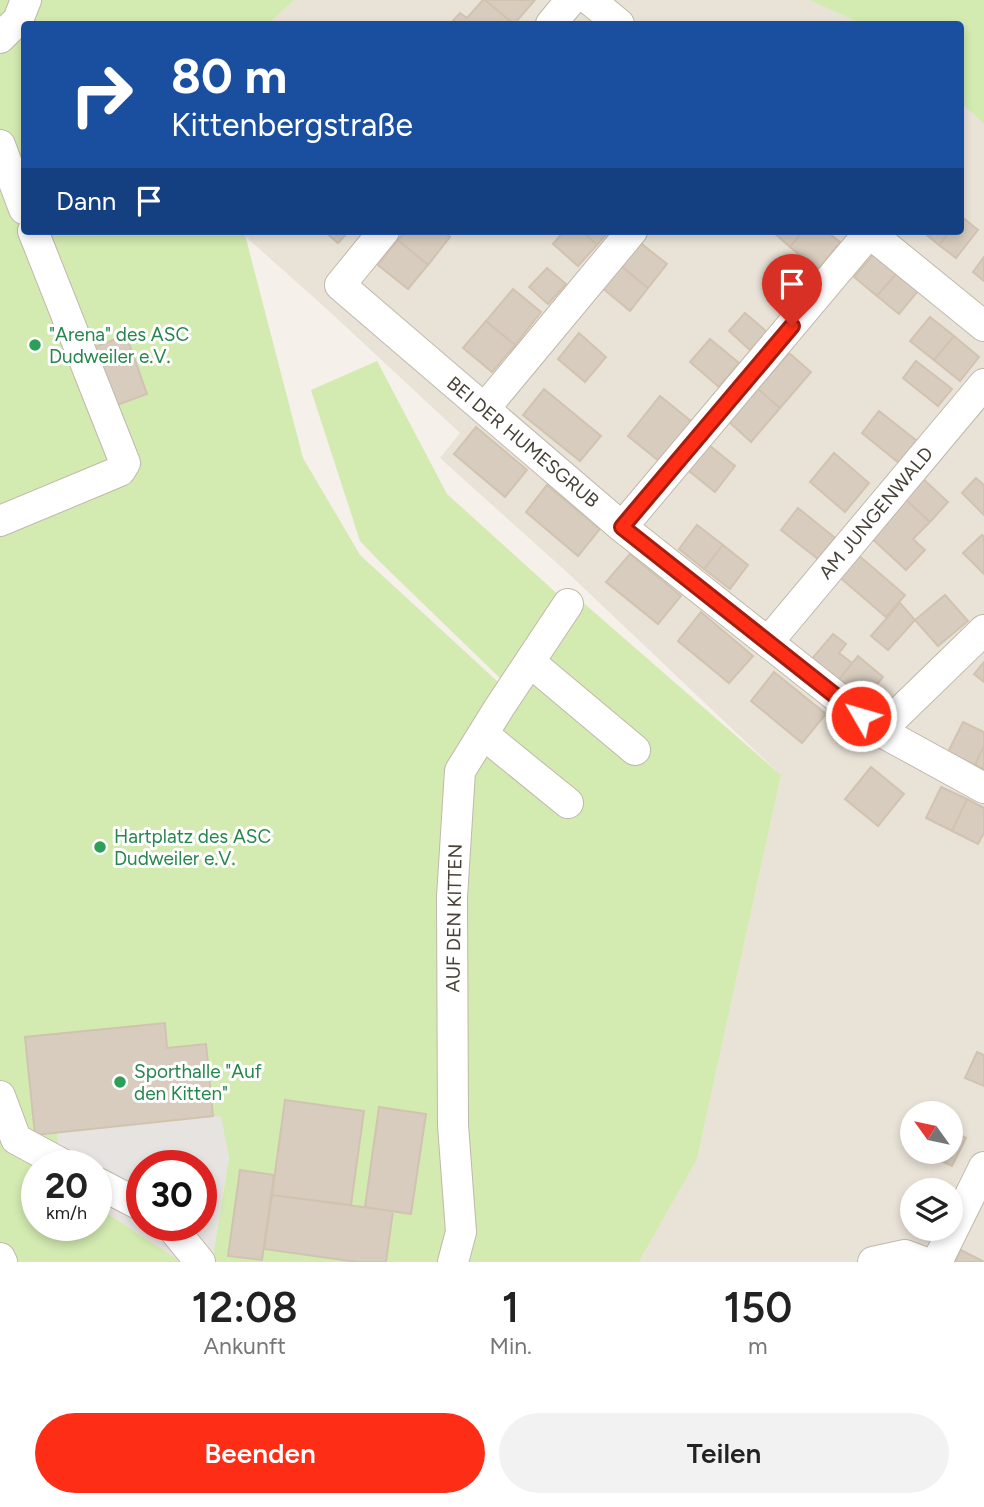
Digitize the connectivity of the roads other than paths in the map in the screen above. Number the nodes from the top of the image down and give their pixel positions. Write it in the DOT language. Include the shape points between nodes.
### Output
graph roads {
  1 [pos="26,0"];
  2 [pos="571,0"];
  3 [pos="590,0"];
  4 [pos="554,21"];
  5 [pos="615,21"];
  6 [pos="0,38"];
  7 [pos="0,145"];
  8 [pos="21,201"];
  9 [pos="35,235"];
  10 [pos="381,235"];
  11 [pos="629,235"];
  12 [pos="865,235"];
  13 [pos="872,235"];
  14 [pos="984,326"];
  15 [pos="984,384"];
  16 [pos="484,409"];
  17 [pos="0,521"];
  18 [pos="622,527"];
  19 [pos="568,604"];
  20 [pos="984,631"];
  21 [pos="768,642"];
  22 [pos="530,662"];
  23 [pos="880,730"];
  24 [pos="483,734"];
  25 [pos="635,750"];
  26 [pos="984,788"];
  27 [pos="568,803"];
  28 [pos="0,1096"];
  29 [pos="36,1150"];
  30 [pos="984,1167"];
  31 [pos="183,1241"];
  32 [pos="201,1262"];
  33 [pos="453,1262"];
  34 [pos="873,1262"];
  35 [pos="924,1262"];
  36 [pos="937,1262"];
  1 -- 6 [label="street" via="18,20"];
  2 -- 4 [label="street"];
  3 -- 5 [label="street"];
  7 -- 8 [label="street"];
  9 -- 17 [label="street" via="124,463 120,471"];
  10 -- 16 [label="street, BEI DER HUMESGRUB" via="340,285"];
  11 -- 16 [label="street"];
  12 -- 18 [label="street"];
  13 -- 14 [label="street"];
  15 -- 21 [label="street, AM JUNGENWALD"];
  16 -- 18 [label="street, BEI DER HUMESGRUB"];
  18 -- 21 [label="street, BEI DER HUMESGRUB"];
  19 -- 22 [label="street, AUF DEN KITTEN"];
  20 -- 23 [label="street"];
  21 -- 23 [label="street, BEI DER HUMESGRUB"];
  22 -- 24 [label="street, AUF DEN KITTEN"];
  22 -- 25 [label="street"];
  23 -- 26 [label="street, BEI DER HUMESGRUB"];
  24 -- 27 [label="street"];
  24 -- 33 [label="street, AUF DEN KITTEN" via="460,771 452,897 453,1125 461,1232"];
  28 -- 29 [label="street" via="16,1139"];
  30 -- 36 [label="street"];
  31 -- 32 [label="street"];
  34 -- 35 [label="street" via="905,1255"];
}
